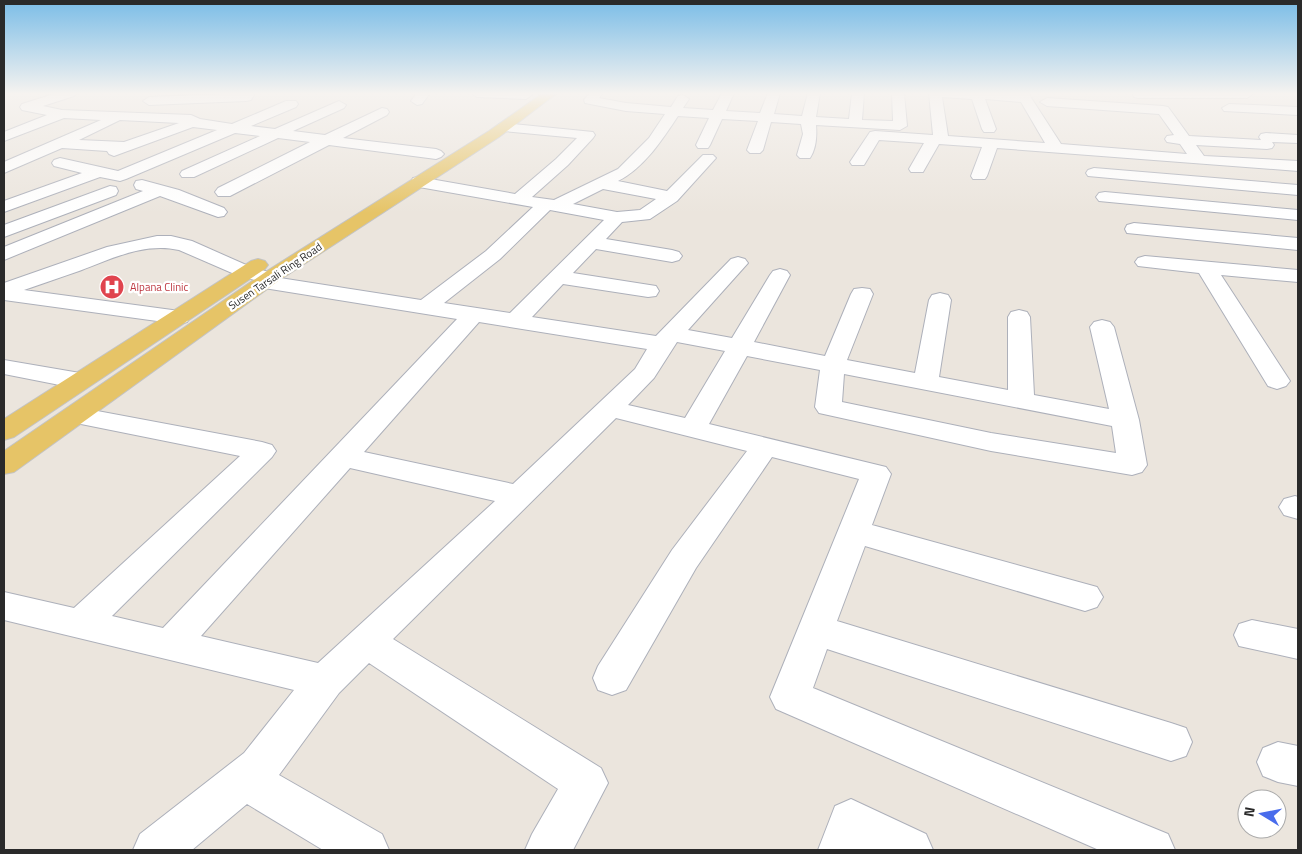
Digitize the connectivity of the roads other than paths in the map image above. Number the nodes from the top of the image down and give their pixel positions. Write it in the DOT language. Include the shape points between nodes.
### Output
graph roads {
  1 [pos="17,133"];
  2 [pos="83,133"];
  3 [pos="163,133"];
  4 [pos="222,133"];
  5 [pos="267,133"];
  6 [pos="340,133"];
  7 [pos="468,133"];
  8 [pos="495,133"];
  9 [pos="565,133"];
  10 [pos="660,133"];
  11 [pos="712,133"];
  12 [pos="760,133"];
  13 [pos="810,133"];
  14 [pos="937,133"];
  15 [pos="989,133"];
  16 [pos="1046,133"];
  17 [pos="1179,133"];
  18 [pos="275,134"];
  19 [pos="990,136"];
  20 [pos="1156,138"];
  21 [pos="4,139"];
  22 [pos="1298,139"];
  23 [pos="325,140"];
  24 [pos="937,140"];
  25 [pos="1184,140"];
  26 [pos="58,144"];
  27 [pos="1056,148"];
  28 [pos="755,150"];
  29 [pos="436,154"];
  30 [pos="805,155"];
  31 [pos="1199,160"];
  32 [pos="858,162"];
  33 [pos="60,163"];
  34 [pos="1253,164"];
  35 [pos="1298,166"];
  36 [pos="4,168"];
  37 [pos="917,169"];
  38 [pos="1094,173"];
  39 [pos="94,174"];
  40 [pos="188,174"];
  41 [pos="979,176"];
  42 [pos="126,179"];
  43 [pos="419,182"];
  44 [pos="600,184"];
  45 [pos="1280,189"];
  46 [pos="160,190"];
  47 [pos="1298,190"];
  48 [pos="224,192"];
  49 [pos="671,197"];
  50 [pos="1104,197"];
  51 [pos="519,199"];
  52 [pos="553,204"];
  53 [pos="4,206"];
  54 [pos="1298,208"];
  55 [pos="218,212"];
  56 [pos="1298,215"];
  57 [pos="617,217"];
  58 [pos="6,229"];
  59 [pos="1134,229"];
  60 [pos="44,238"];
  61 [pos="592,242"];
  62 [pos="1298,244"];
  63 [pos="104,253"];
  64 [pos="4,254"];
  65 [pos="672,256"];
  66 [pos="1144,262"];
  67 [pos="738,263"];
  68 [pos="1206,268"];
  69 [pos="1291,275"];
  70 [pos="780,276"];
  71 [pos="558,277"];
  72 [pos="260,278"];
  73 [pos="4,290"];
  74 [pos="648,291"];
  75 [pos="1298,293"];
  76 [pos="4,294"];
  77 [pos="862,294"];
  78 [pos="940,300"];
  79 [pos="425,307"];
  80 [pos="473,315"];
  81 [pos="179,316"];
  82 [pos="1019,316"];
  83 [pos="515,321"];
  84 [pos="1102,327"];
  85 [pos="667,339"];
  86 [pos="738,347"];
  87 [pos="833,365"];
  88 [pos="4,367"];
  89 [pos="80,381"];
  90 [pos="1277,381"];
  91 [pos="926,382"];
  92 [pos="1021,400"];
  93 [pos="609,408"];
  94 [pos="76,414"];
  95 [pos="1125,420"];
  96 [pos="693,429"];
  97 [pos="4,431"];
  98 [pos="766,447"];
  99 [pos="342,457"];
  100 [pos="4,465"];
  101 [pos="520,496"];
  102 [pos="853,532"];
  103 [pos="1086,596"];
  104 [pos="4,606"];
  105 [pos="81,624"];
  106 [pos="816,630"];
  107 [pos="1252,635"];
  108 [pos="367,642"];
  109 [pos="1298,644"];
  110 [pos="170,645"];
  111 [pos="612,678"];
  112 [pos="325,682"];
  113 [pos="1171,742"];
  114 [pos="244,779"];
  115 [pos="156,850"];
  116 [pos="366,850"];
  117 [pos="548,850"];
  118 [pos="841,850"];
  119 [pos="910,850"];
  120 [pos="1152,850"];
  1 -- 21 [label="street"];
  2 -- 26 [label="street"];
  3 -- 26 [label="street" via="120,149"];
  4 -- 42 [label="street"];
  5 -- 18 [label="street"];
  6 -- 23 [label="street"];
  7 -- 29 [label="main road, Susen Tarsali Ring Road"];
  8 -- 43 [label="main road, Susen Tarsali Ring Road"];
  9 -- 51 [label="street" via="588,135"];
  10 -- 44 [label="street" via="624,172"];
  11 -- 49 [label="street" via="706,151"];
  12 -- 28 [label="street"];
  13 -- 30 [label="street"];
  14 -- 24 [label="street"];
  15 -- 19 [label="street"];
  16 -- 27 [label="street"];
  17 -- 25 [label="street"];
  18 -- 23 [label="street"];
  18 -- 40 [label="street"];
  19 -- 24 [label="street"];
  19 -- 27 [label="street"];
  19 -- 41 [label="street"];
  20 -- 25 [label="street"];
  21 -- 26 [label="street"];
  22 -- 25 [label="street"];
  23 -- 29 [label="street"];
  23 -- 48 [label="street"];
  24 -- 32 [label="street" via="875,136"];
  24 -- 37 [label="street"];
  25 -- 31 [label="street"];
  26 -- 36 [label="street"];
  27 -- 31 [label="street"];
  29 -- 72 [label="main road, Susen Tarsali Ring Road"];
  31 -- 34 [label="street"];
  33 -- 42 [label="street"];
  34 -- 35 [label="street"];
  34 -- 45 [label="street"];
  38 -- 45 [label="street"];
  39 -- 53 [label="street"];
  42 -- 46 [label="street"];
  42 -- 58 [label="street"];
  43 -- 51 [label="street"];
  43 -- 72 [label="main road, Susen Tarsali Ring Road"];
  44 -- 49 [label="street"];
  44 -- 52 [label="street"];
  45 -- 47 [label="street"];
  45 -- 54 [label="street"];
  46 -- 55 [label="street"];
  46 -- 60 [label="street"];
  49 -- 57 [label="street" via="644,215"];
  50 -- 56 [label="street"];
  51 -- 52 [label="street"];
  52 -- 57 [label="street"];
  52 -- 79 [label="street"];
  57 -- 61 [label="street"];
  58 -- 60 [label="street"];
  59 -- 62 [label="street"];
  60 -- 63 [label="street"];
  60 -- 64 [label="street"];
  61 -- 65 [label="street"];
  61 -- 71 [label="street"];
  63 -- 72 [label="street" via="155,242 177,243"];
  63 -- 73 [label="street"];
  66 -- 68 [label="street"];
  67 -- 85 [label="street"];
  68 -- 69 [label="street"];
  68 -- 90 [label="street"];
  69 -- 75 [label="street"];
  70 -- 86 [label="street"];
  71 -- 74 [label="street"];
  71 -- 83 [label="street"];
  72 -- 79 [label="street"];
  72 -- 81 [label="main road, Susen Tarsali Ring Road"];
  72 -- 94 [label="main road, Susen Tarsali Ring Road"];
  76 -- 81 [label="street"];
  77 -- 87 [label="street"];
  78 -- 91 [label="street"];
  79 -- 80 [label="street"];
  80 -- 83 [label="street"];
  80 -- 99 [label="street"];
  81 -- 89 [label="main road, Susen Tarsali Ring Road"];
  82 -- 92 [label="street"];
  83 -- 85 [label="street"];
  84 -- 95 [label="street"];
  85 -- 86 [label="street"];
  85 -- 93 [label="street" via="645,373"];
  86 -- 87 [label="street"];
  86 -- 96 [label="street"];
  87 -- 91 [label="street"];
  87 -- 95 [label="street" via="828,407 990,442 1132,465"];
  88 -- 89 [label="street"];
  89 -- 97 [label="main road, Susen Tarsali Ring Road"];
  91 -- 92 [label="street"];
  92 -- 95 [label="street"];
  93 -- 96 [label="street"];
  93 -- 101 [label="street"];
  94 -- 100 [label="main road, Susen Tarsali Ring Road"];
  94 -- 105 [label="street" via="262,451"];
  96 -- 98 [label="street"];
  98 -- 102 [label="street" via="876,474"];
  98 -- 111 [label="street" via="684,559"];
  99 -- 101 [label="street"];
  99 -- 110 [label="street"];
  101 -- 108 [label="street"];
  102 -- 103 [label="street"];
  102 -- 106 [label="street"];
  104 -- 105 [label="street"];
  105 -- 110 [label="street"];
  106 -- 113 [label="street"];
  106 -- 120 [label="street" via="790,697"];
  107 -- 109 [label="street"];
  108 -- 112 [label="street"];
  108 -- 117 [label="street" via="586,783"];
  110 -- 112 [label="street"];
  112 -- 114 [label="street" via="259,767"];
  114 -- 115 [label="street"];
  114 -- 116 [label="street"];
  118 -- 119 [label="street" via="851,822"];
}
